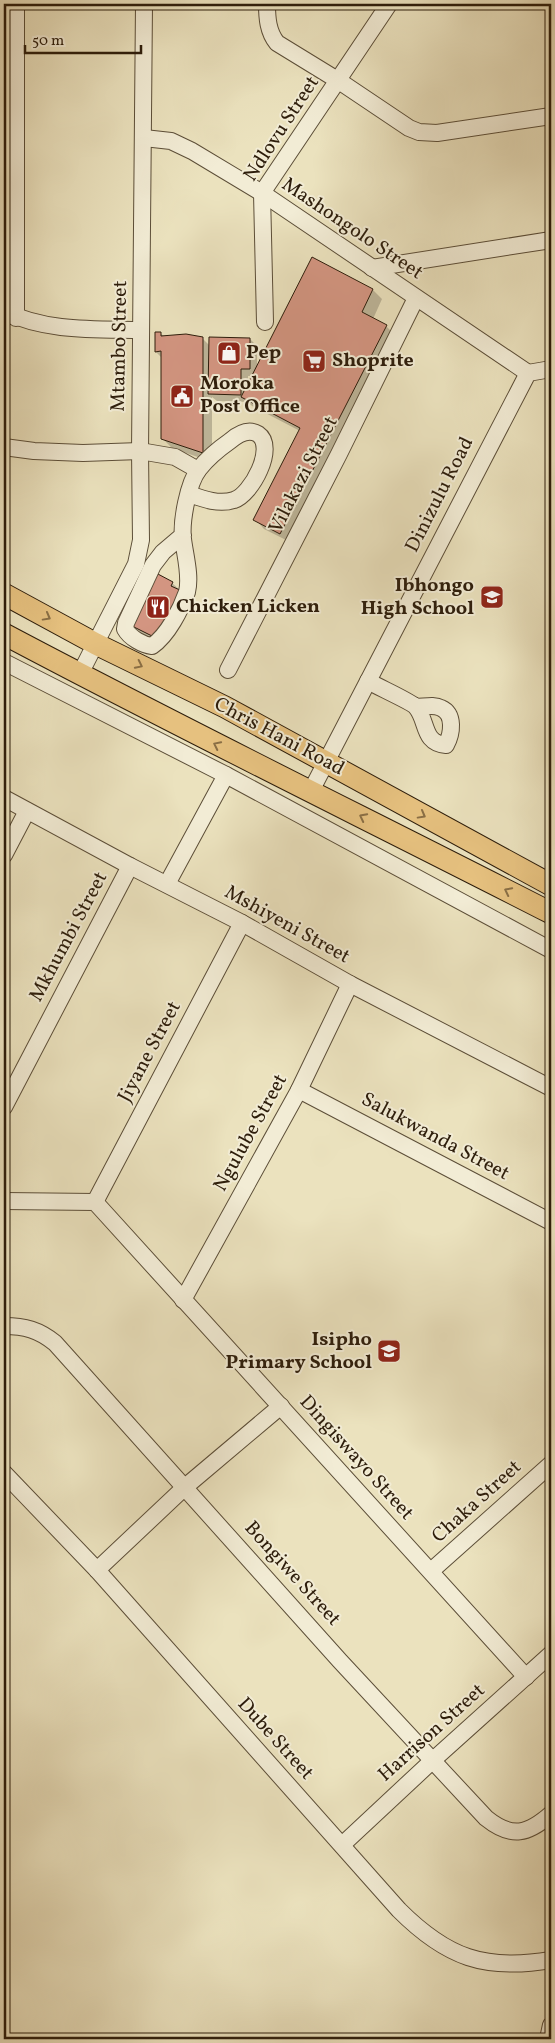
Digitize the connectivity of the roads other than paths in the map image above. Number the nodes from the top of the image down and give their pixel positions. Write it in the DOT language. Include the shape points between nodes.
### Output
graph roads {
  1 [pos="16,4"];
  2 [pos="144,4"];
  3 [pos="267,4"];
  4 [pos="389,4"];
  5 [pos="339,81"];
  6 [pos="551,116"];
  7 [pos="144,138"];
  8 [pos="262,193"];
  9 [pos="551,240"];
  10 [pos="372,268"];
  11 [pos="416,298"];
  12 [pos="10,315"];
  13 [pos="264,322"];
  14 [pos="141,330"];
  15 [pos="551,369"];
  16 [pos="528,373"];
  17 [pos="4,447"];
  18 [pos="140,451"];
  19 [pos="198,470"];
  20 [pos="189,494"];
  21 [pos="183,535"];
  22 [pos="4,594"];
  23 [pos="4,634"];
  24 [pos="96,644"];
  25 [pos="4,662"];
  26 [pos="228,670"];
  27 [pos="80,674"];
  28 [pos="368,681"];
  29 [pos="416,707"];
  30 [pos="326,762"];
  31 [pos="226,775"];
  32 [pos="311,791"];
  33 [pos="4,798"];
  34 [pos="27,811"];
  35 [pos="4,855"];
  36 [pos="130,866"];
  37 [pos="167,884"];
  38 [pos="551,885"];
  39 [pos="551,913"];
  40 [pos="242,923"];
  41 [pos="551,950"];
  42 [pos="350,984"];
  43 [pos="551,1088"];
  44 [pos="299,1090"];
  45 [pos="4,1107"];
  46 [pos="4,1202"];
  47 [pos="95,1202"];
  48 [pos="551,1222"];
  49 [pos="184,1300"];
  50 [pos="4,1326"];
  51 [pos="281,1406"];
  52 [pos="551,1464"];
  53 [pos="4,1473"];
  54 [pos="185,1486"];
  55 [pos="97,1570"];
  56 [pos="431,1572"];
  57 [pos="551,1654"];
  58 [pos="526,1677"];
  59 [pos="432,1761"];
  60 [pos="551,1814"];
  61 [pos="342,1845"];
  62 [pos="551,1960"];
  63 [pos="551,2025"];
  64 [pos="548,2039"];
  1 -- 12 [label="street"];
  2 -- 7 [label="street, Mtambo Street"];
  3 -- 5 [label="street" via="269,28 277,43"];
  4 -- 5 [label="street, Ndlovu Street"];
  5 -- 6 [label="street" via="400,123 419,132 437,133"];
  5 -- 8 [label="street, Ndlovu Street"];
  7 -- 8 [label="street, Mashongolo Street" via="171,142 185,148"];
  7 -- 14 [label="street, Mtambo Street"];
  8 -- 10 [label="street, Mashongolo Street"];
  8 -- 13 [label="street, Ndlovu Street"];
  9 -- 10 [label="street"];
  10 -- 11 [label="street, Mashongolo Street"];
  11 -- 16 [label="street, Mashongolo Street"];
  11 -- 26 [label="street, Vilakazi Street"];
  12 -- 14 [label="street" via="61,328"];
  14 -- 18 [label="street, Mtambo Street"];
  15 -- 16 [label="street"];
  16 -- 28 [label="street, Dinizulu Road"];
  17 -- 18 [label="street" via="84,453"];
  18 -- 19 [label="street" via="175,457"];
  18 -- 24 [label="street, Mtambo Street" via="141,540 136,564"];
  19 -- 20 [label="street"];
  19 -- 20 [label="street" via="236,436 248,432 258,434 264,441 266,454 257,473 249,489 235,500 219,502"];
  20 -- 21 [label="street"];
  21 -- 21 [label="street" via="153,565 126,623 128,634 146,645 152,646 161,638 187,590"];
  22 -- 24 [label="main road, Chris Hani Road, one-way"];
  23 -- 27 [label="main road, Chris Hani Road"];
  24 -- 27 [label="street, Mtambo Street"];
  24 -- 30 [label="main road, Chris Hani Road, one-way" via="225,707"];
  25 -- 31 [label="street"];
  32 -- 27 [label="main road, Chris Hani Road, one-way"];
  28 -- 29 [label="street"];
  28 -- 30 [label="street, Dinizulu Road"];
  30 -- 32 [label="street, Dinizulu Road"];
  30 -- 38 [label="main road, Chris Hani Road, one-way"];
  31 -- 37 [label="street"];
  31 -- 41 [label="street"];
  39 -- 32 [label="main road, Chris Hani Road, one-way"];
  33 -- 34 [label="street, Mshiyeni Street"];
  34 -- 35 [label="street"];
  34 -- 36 [label="street, Mshiyeni Street"];
  36 -- 37 [label="street, Mshiyeni Street"];
  36 -- 45 [label="street, Mkhumbi Street"];
  37 -- 40 [label="street, Mshiyeni Street"];
  40 -- 42 [label="street, Mshiyeni Street"];
  40 -- 47 [label="street, Jiyane Street"];
  42 -- 43 [label="street, Mshiyeni Street"];
  42 -- 44 [label="street, Ngulube Street"];
  44 -- 48 [label="street, Salukwanda Street"];
  44 -- 49 [label="street, Ngulube Street"];
  46 -- 47 [label="street"];
  47 -- 49 [label="street, Dingiswayo Street"];
  49 -- 51 [label="street, Dingiswayo Street"];
  50 -- 54 [label="street, Bongiwe Street" via="34,1329 55,1343"];
  51 -- 54 [label="street"];
  51 -- 56 [label="street, Dingiswayo Street"];
  52 -- 56 [label="street, Chaka Street"];
  53 -- 55 [label="street, Dube Street"];
  54 -- 55 [label="street"];
  54 -- 59 [label="street, Bongiwe Street"];
  55 -- 61 [label="street, Dube Street"];
  56 -- 58 [label="street, Dingiswayo Street"];
  57 -- 58 [label="street, Harrison Street"];
  58 -- 59 [label="street, Harrison Street"];
  59 -- 60 [label="street, Bongiwe Street" via="486,1818 506,1830 532,1829"];
  59 -- 61 [label="street, Harrison Street"];
  61 -- 62 [label="street, Dube Street" via="411,1922 447,1948 474,1960 496,1963"];
  63 -- 64 [label="street"];
}
